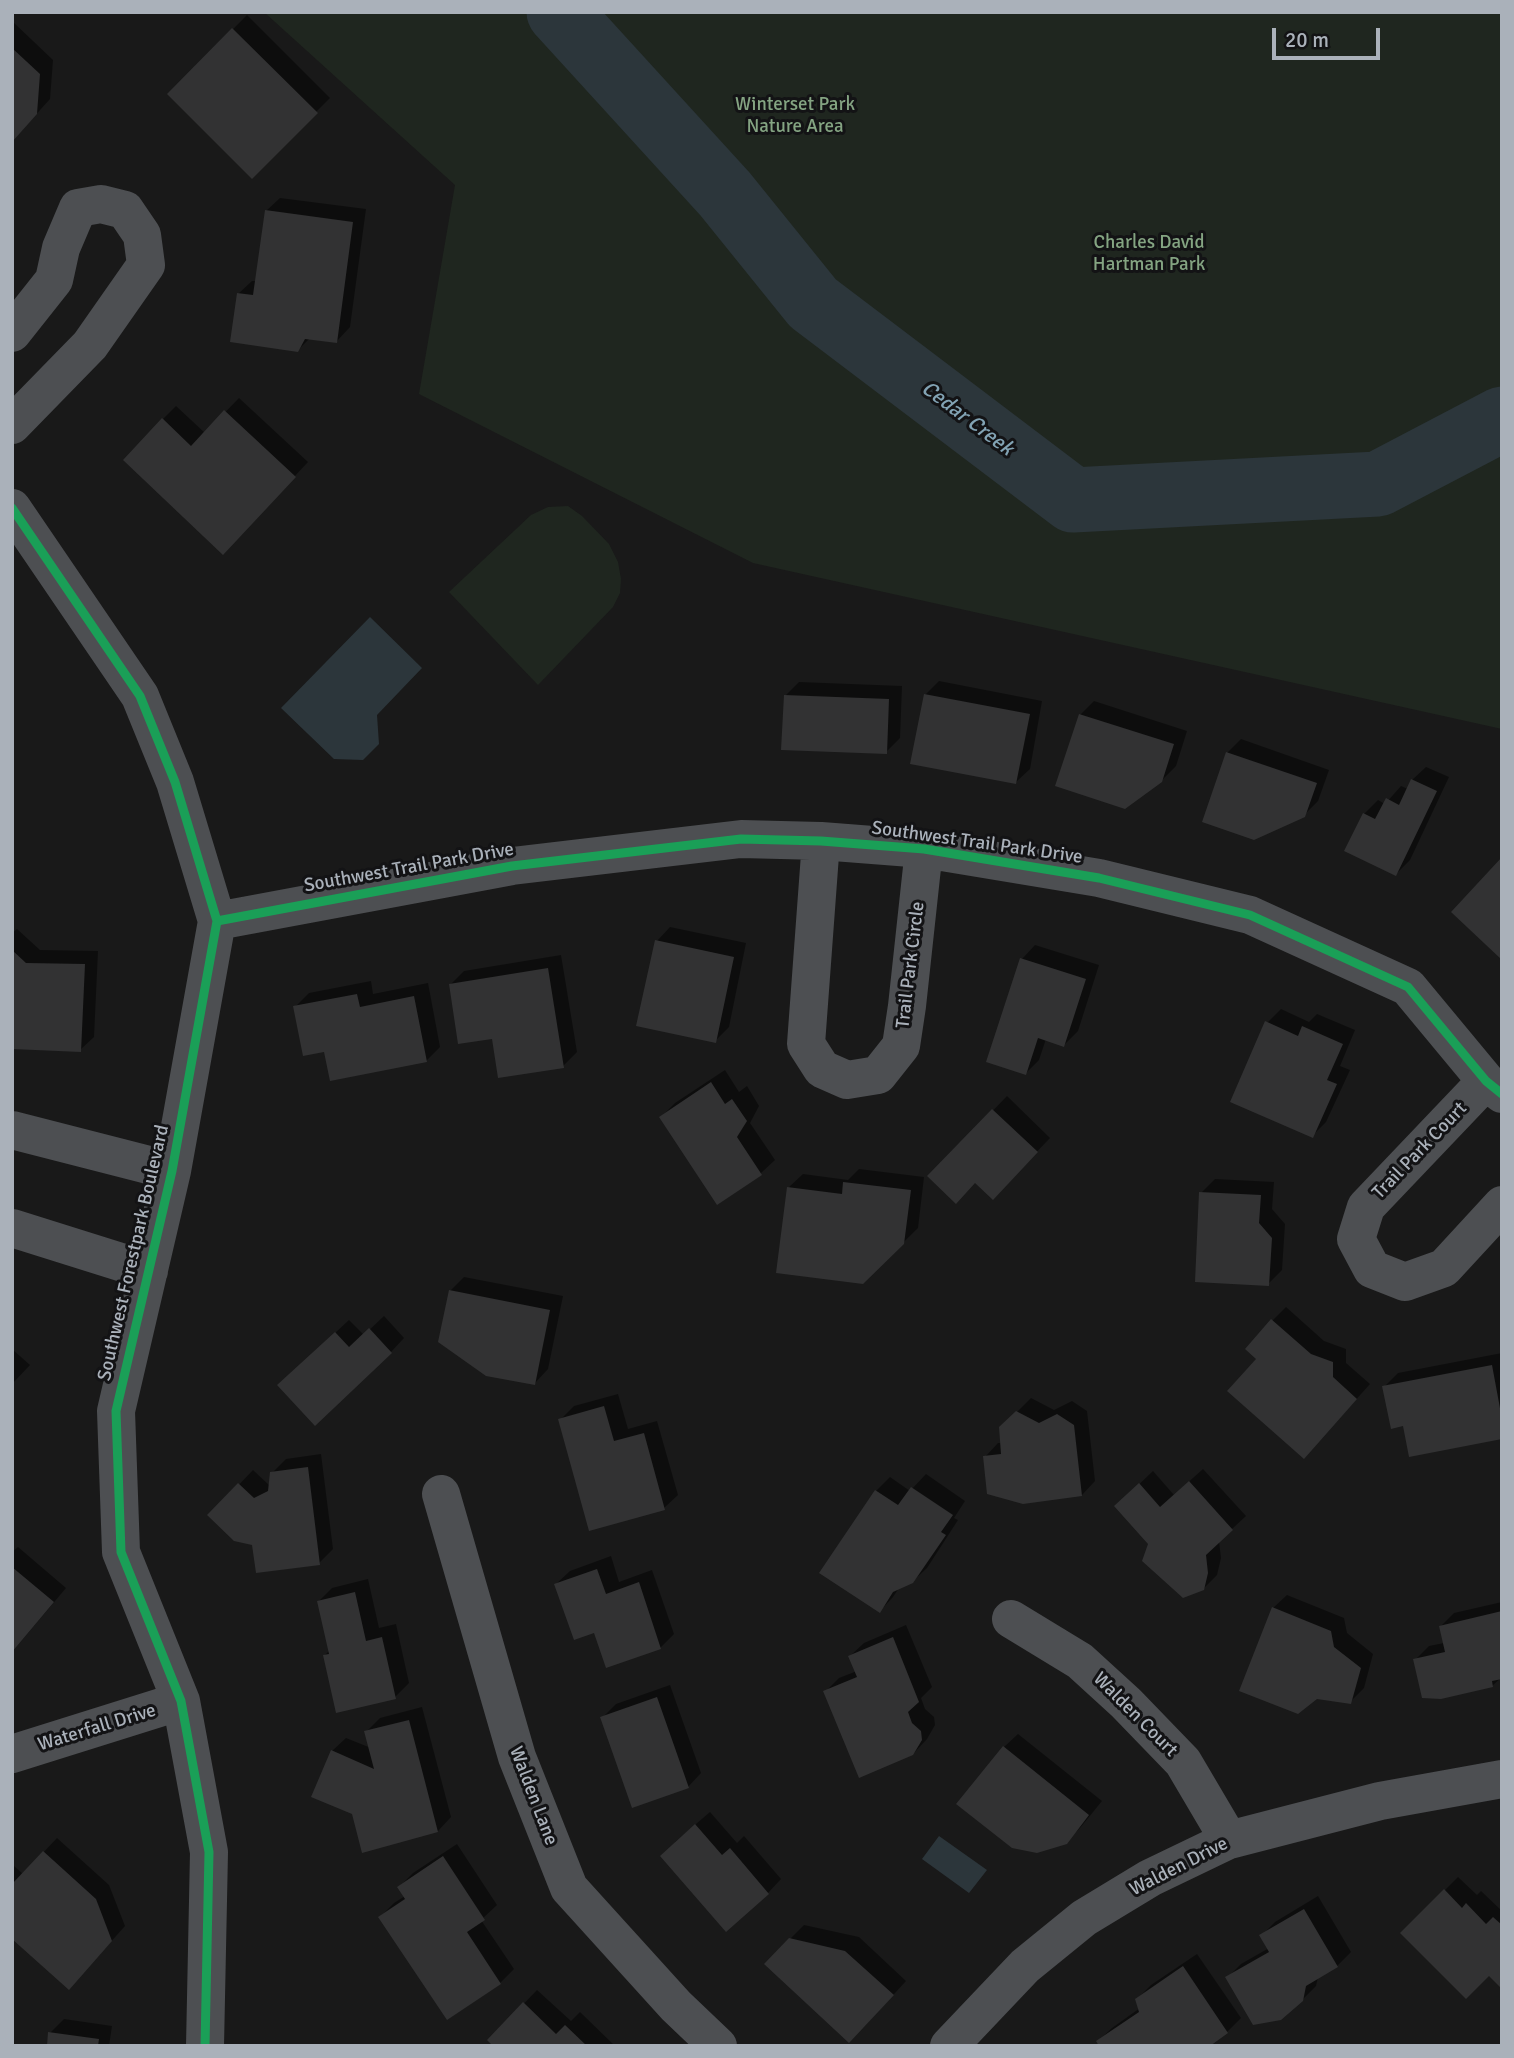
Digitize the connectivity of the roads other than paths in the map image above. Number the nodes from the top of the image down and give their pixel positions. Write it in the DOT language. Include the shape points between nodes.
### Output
graph roads {
  1 [pos="12,333"];
  2 [pos="12,425"];
  3 [pos="12,508"];
  4 [pos="821,841"];
  5 [pos="924,849"];
  6 [pos="217,921"];
  7 [pos="1494,1087"];
  8 [pos="12,1130"];
  9 [pos="172,1171"];
  10 [pos="1502,1205"];
  11 [pos="12,1228"];
  12 [pos="149,1271"];
  13 [pos="441,1494"];
  14 [pos="1011,1619"];
  15 [pos="181,1702"];
  16 [pos="12,1754"];
  17 [pos="1502,1779"];
  18 [pos="1229,1840"];
  19 [pos="205,2046"];
  20 [pos="718,2046"];
  21 [pos="949,2046"];
  1 -- 2 [label="street" via="54,281 61,248 78,208 101,204 125,210 142,235 146,265 90,345"];
  3 -- 6 [label="street, Southwest Forestpark Boulevard" via="140,696 175,782"];
  4 -- 5 [label="street, Southwest Trail Park Drive"];
  4 -- 5 [label="street, Trail Park Circle" via="806,1044 822,1069 847,1080 878,1075 901,1046"];
  4 -- 6 [label="street, Southwest Trail Park Drive" via="741,839 512,866"];
  5 -- 7 [label="street, Southwest Trail Park Drive" via="1099,878 1251,915 1408,987"];
  6 -- 9 [label="street, Southwest Forestpark Boulevard"];
  7 -- 10 [label="street, Trail Park Court" via="1366,1207 1356,1239 1372,1269 1405,1282 1444,1268"];
  8 -- 9 [label="street"];
  9 -- 12 [label="street, Southwest Forestpark Boulevard"];
  11 -- 12 [label="street"];
  12 -- 15 [label="street, Southwest Forestpark Boulevard" via="116,1411 121,1552"];
  13 -- 20 [label="street, Walden Lane" via="517,1757 569,1888"];
  14 -- 18 [label="street, Walden Court" via="1080,1661 1126,1703 1183,1762"];
  15 -- 16 [label="street, Waterfall Drive"];
  15 -- 19 [label="street, Southwest Forestpark Boulevard" via="209,1852"];
  17 -- 18 [label="street, Walden Drive" via="1380,1801"];
  18 -- 21 [label="street, Walden Drive" via="1150,1878 1084,1918 1025,1966"];
}
